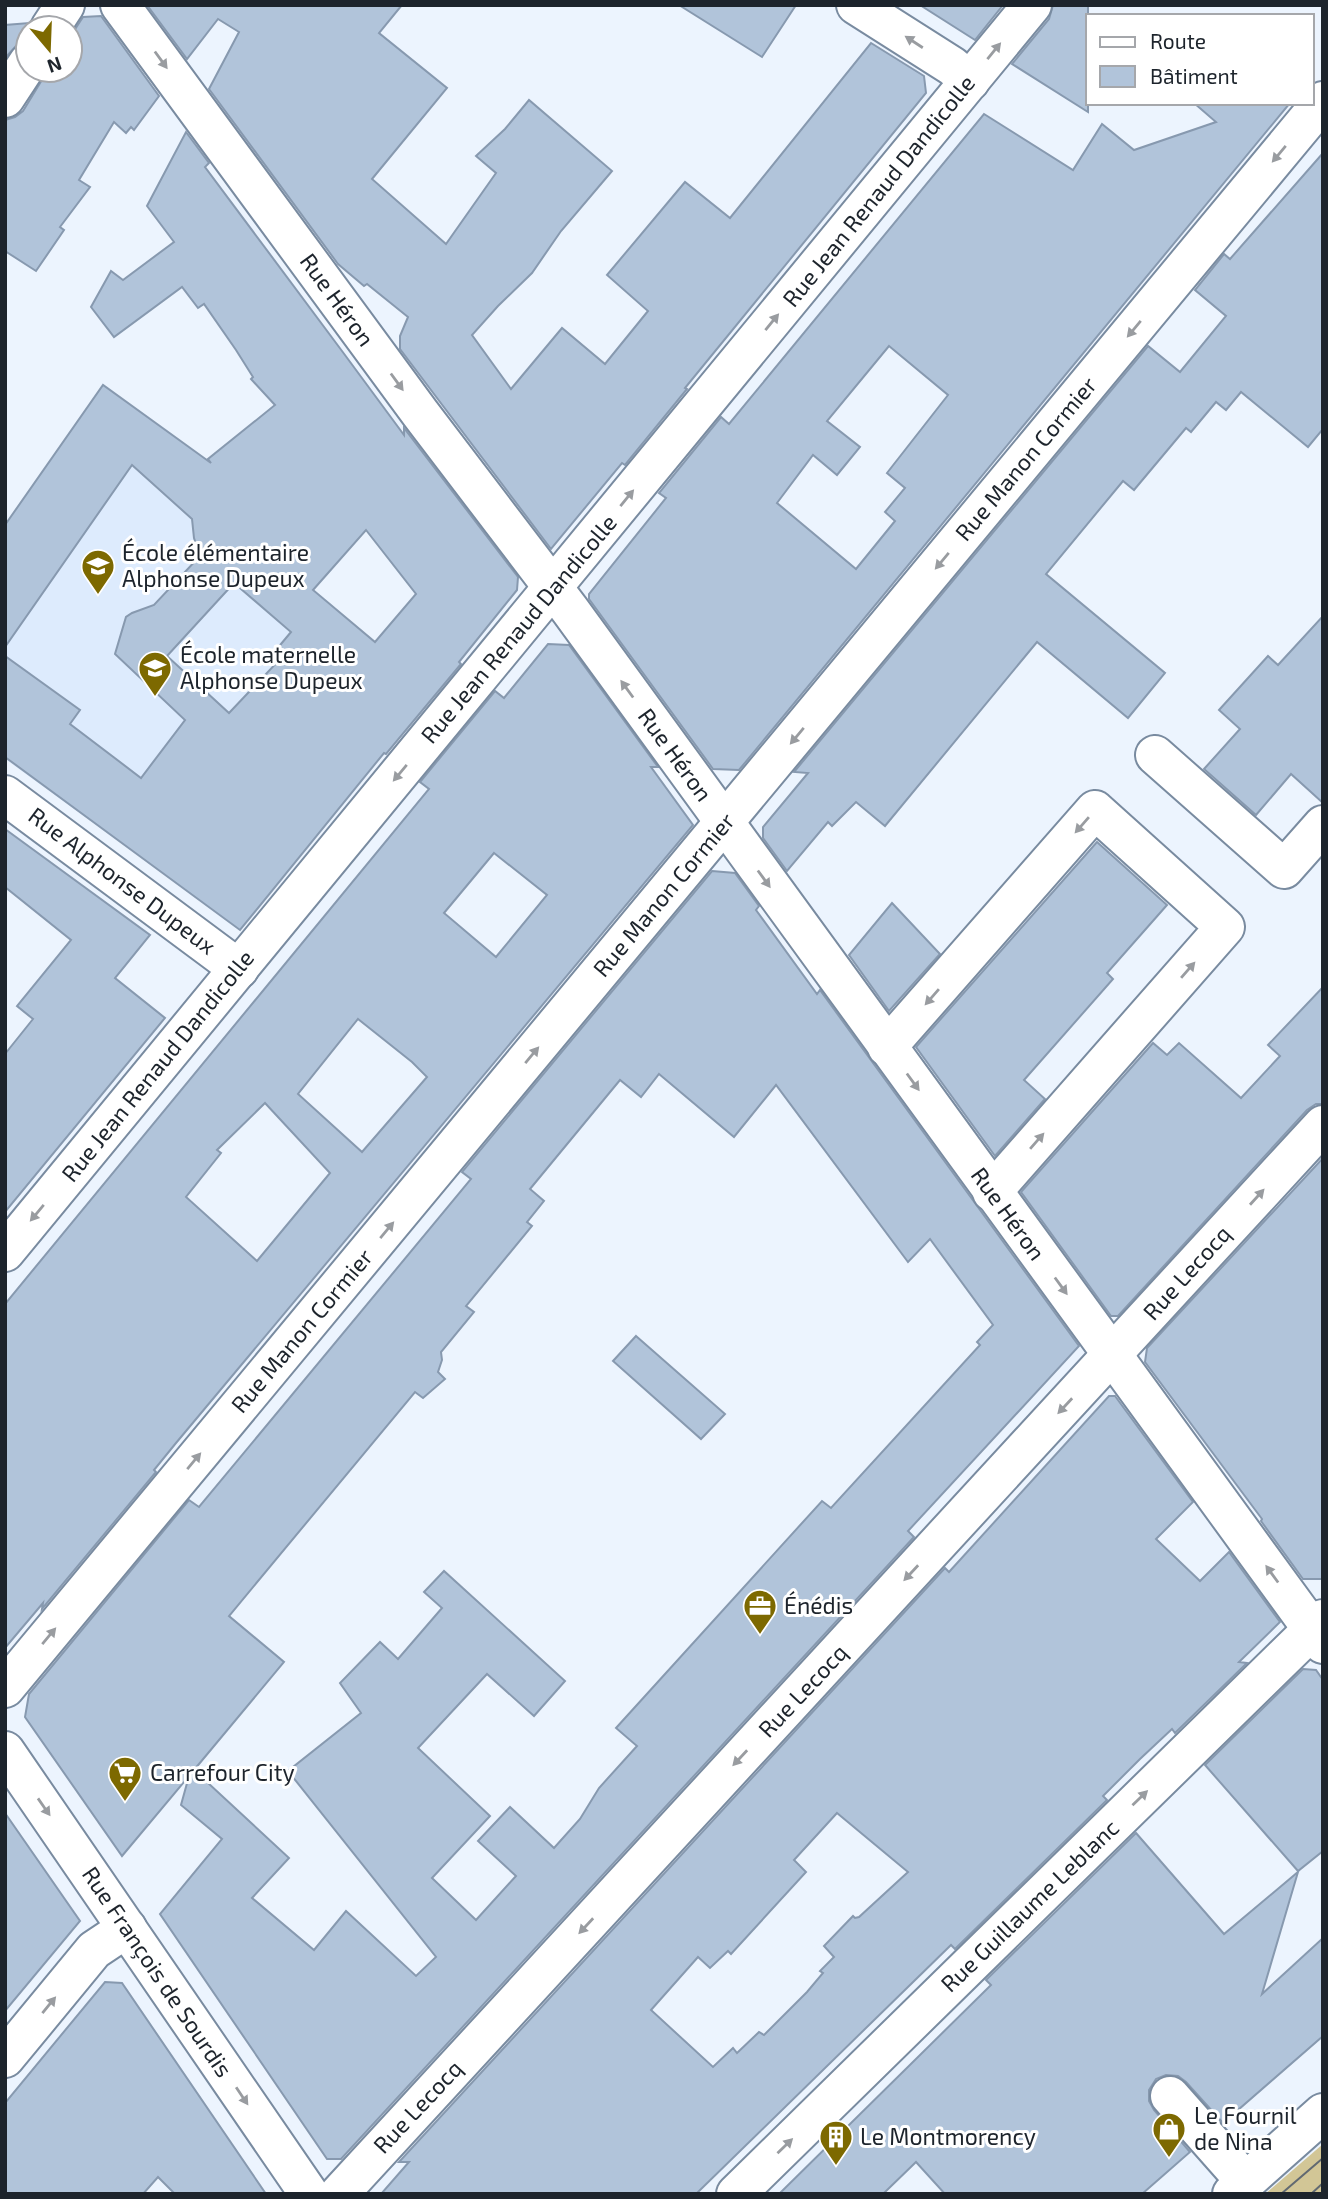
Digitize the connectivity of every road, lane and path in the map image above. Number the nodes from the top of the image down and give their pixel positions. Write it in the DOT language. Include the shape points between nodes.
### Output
graph roads {
  1 [pos="120,5"];
  2 [pos="856,5"];
  3 [pos="1032,5"];
  4 [pos="970,81"];
  5 [pos="1323,101"];
  6 [pos="553,588"];
  7 [pos="1156,755"];
  8 [pos="5,795"];
  9 [pos="724,823"];
  10 [pos="1323,825"];
  11 [pos="239,969"];
  12 [pos="887,1047"];
  13 [pos="1323,1125"];
  14 [pos="992,1192"];
  15 [pos="5,1252"];
  16 [pos="1111,1356"];
  17 [pos="1319,1631"];
  18 [pos="5,1688"];
  19 [pos="5,1751"];
  20 [pos="127,1928"];
  21 [pos="5,2058"];
  22 [pos="1170,2096"];
  23 [pos="1323,2113"];
  24 [pos="1239,2188"];
  25 [pos="309,2194"];
  26 [pos="339,2194"];
  27 [pos="736,2194"];
  1 -- 6 [label="street, Rue Héron, one-way"];
  4 -- 2 [label="street, one-way"];
  4 -- 3 [label="street, Rue Jean Renaud Dandicolle, one-way"];
  6 -- 4 [label="street, Rue Jean Renaud Dandicolle, one-way"];
  5 -- 9 [label="street, Rue Manon Cormier, one-way"];
  9 -- 6 [label="street, Rue Héron, one-way"];
  6 -- 11 [label="street, Rue Jean Renaud Dandicolle, one-way"];
  7 -- 10 [label="street" via="1284,869"];
  8 -- 11 [label="street, Rue Alphonse Dupeux"];
  9 -- 12 [label="street, Rue Héron, one-way"];
  18 -- 9 [label="street, Rue Manon Cormier, one-way"];
  11 -- 15 [label="street, Rue Jean Renaud Dandicolle, one-way"];
  12 -- 14 [label="street, Rue Héron, one-way"];
  14 -- 12 [label="street, one-way" via="1225,927 1095,810"];
  16 -- 13 [label="street, Rue Lecocq, one-way"];
  14 -- 16 [label="street, Rue Héron, one-way"];
  17 -- 16 [label="street, Rue Héron, one-way"];
  16 -- 26 [label="street, Rue Lecocq, one-way"];
  27 -- 17 [label="street, Rue Guillaume Leblanc, one-way"];
  19 -- 20 [label="street, Rue François de Sourdis, one-way"];
  21 -- 20 [label="street, one-way" via="94,1950"];
  20 -- 25 [label="street, Rue François de Sourdis, one-way"];
  22 -- 24 [label="street"];
  23 -- 24 [label="street"];
}
